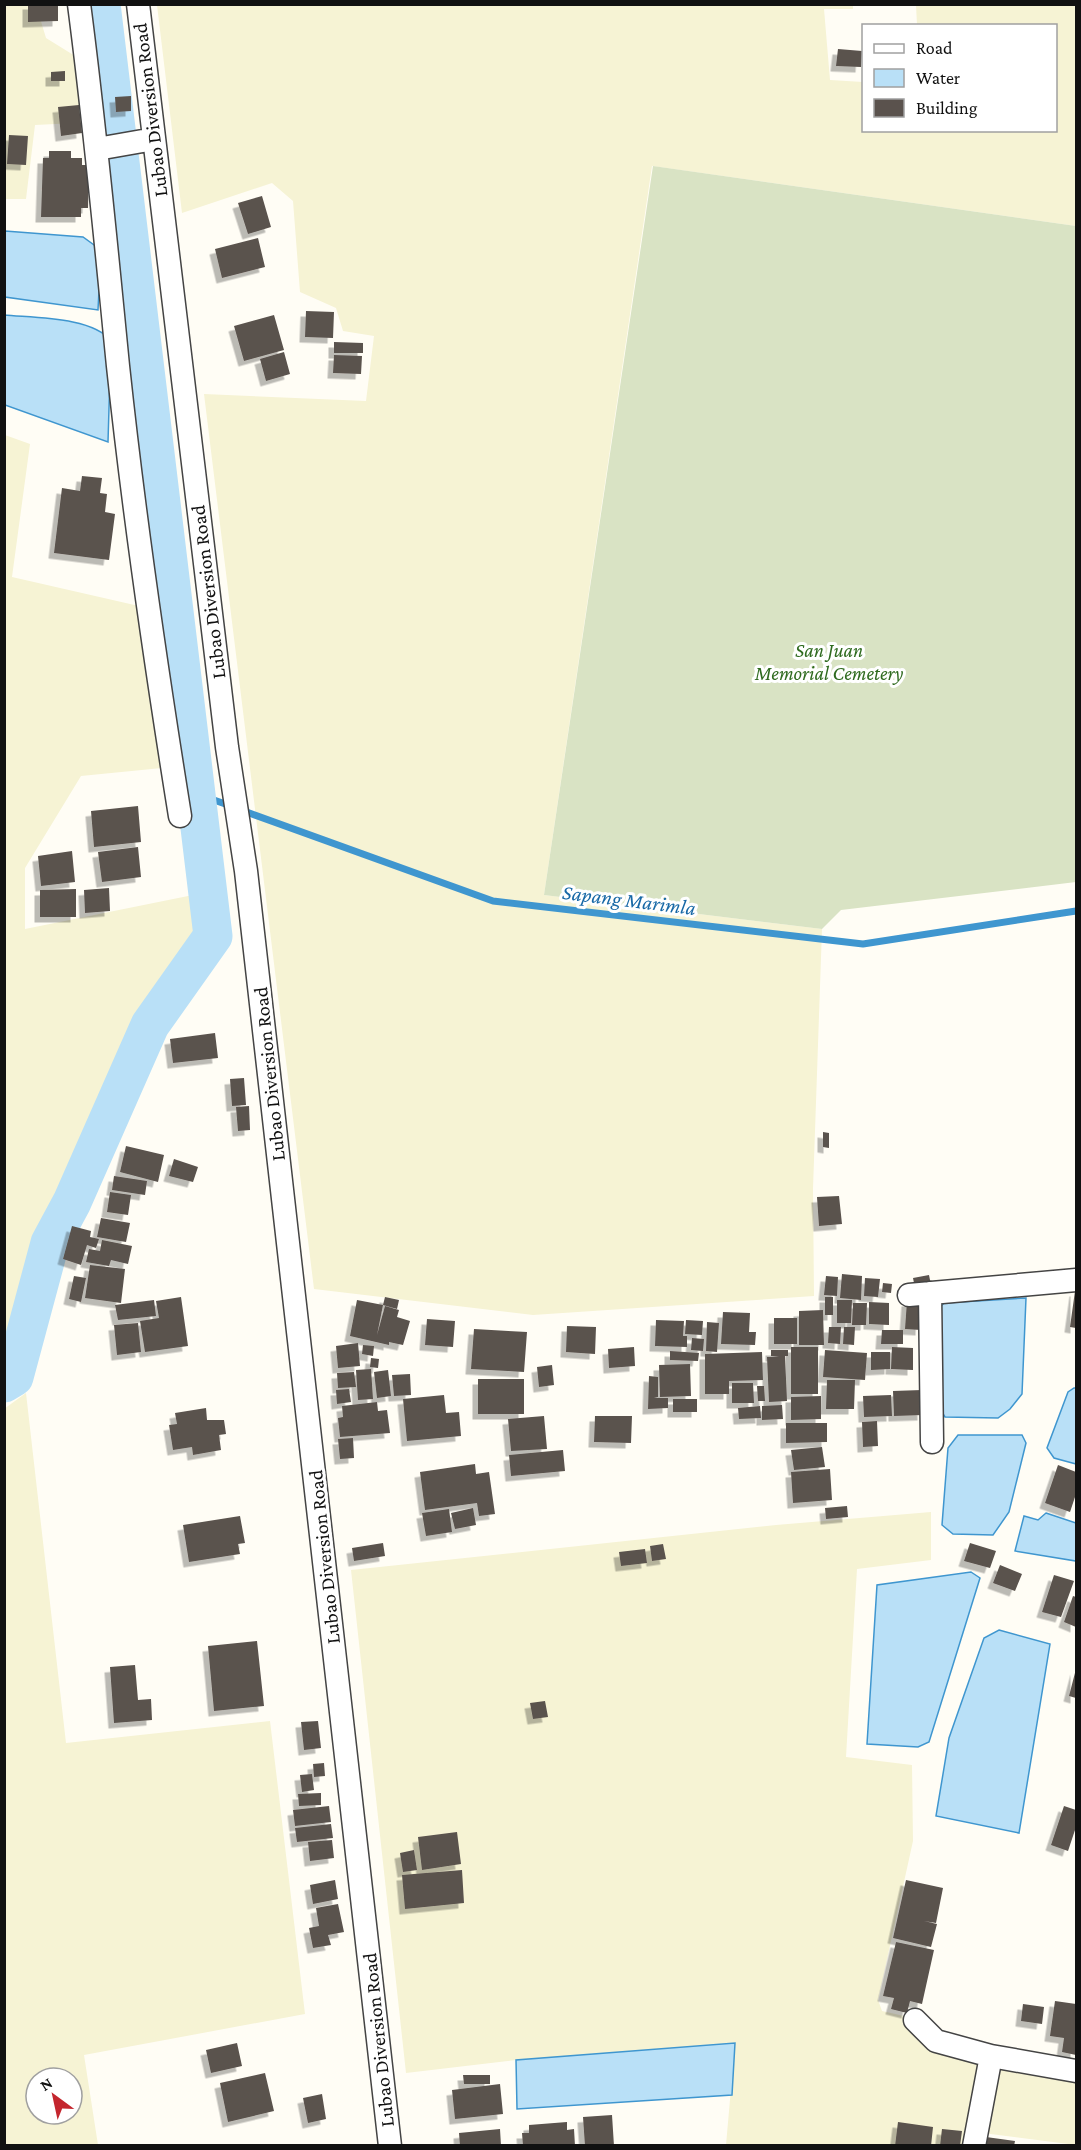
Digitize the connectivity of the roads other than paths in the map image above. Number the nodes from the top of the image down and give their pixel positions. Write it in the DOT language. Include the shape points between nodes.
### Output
graph roads {
  1 [pos="79,4"];
  2 [pos="138,4"];
  3 [pos="147,141"];
  4 [pos="100,148"];
  5 [pos="180,816"];
  6 [pos="1077,1280"];
  7 [pos="932,1442"];
  8 [pos="915,2020"];
  9 [pos="991,2056"];
  10 [pos="1077,2072"];
  11 [pos="390,2145"];
  12 [pos="974,2145"];
  1 -- 4 [label="street"];
  2 -- 3 [label="street, Lubao Diversion Road"];
  3 -- 4 [label="street"];
  3 -- 11 [label="street, Lubao Diversion Road" via="246,871"];
  4 -- 5 [label="street" via="118,367 157,672"];
  6 -- 7 [label="street" via="920,1294"];
  8 -- 9 [label="street" via="936,2041"];
  9 -- 10 [label="street"];
  9 -- 12 [label="street"];
}
